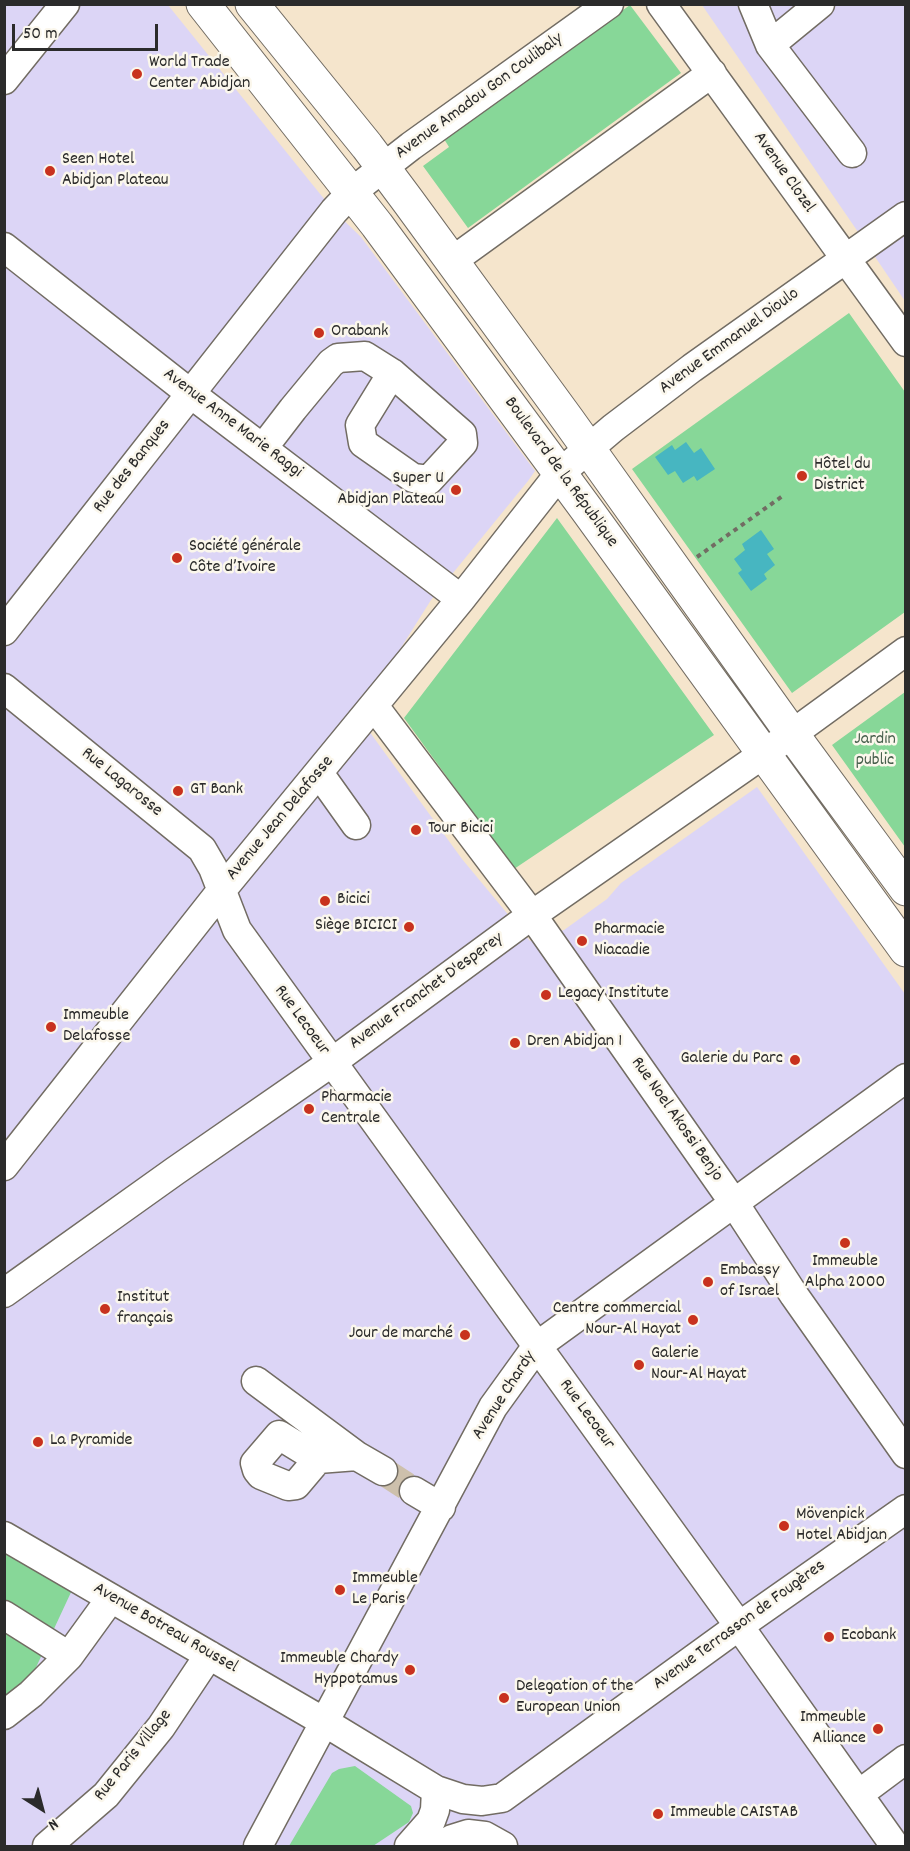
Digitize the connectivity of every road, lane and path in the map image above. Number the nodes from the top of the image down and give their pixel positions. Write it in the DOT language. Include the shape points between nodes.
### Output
graph roads {
  1 [pos="65,4"];
  2 [pos="203,4"];
  3 [pos="252,4"];
  4 [pos="609,4"];
  5 [pos="661,4"];
  6 [pos="753,4"];
  7 [pos="820,4"];
  8 [pos="770,45"];
  9 [pos="712,73"];
  10 [pos="4,80"];
  11 [pos="852,153"];
  12 [pos="383,168"];
  13 [pos="352,192"];
  14 [pos="906,216"];
  15 [pos="4,248"];
  16 [pos="846,260"];
  17 [pos="452,261"];
  18 [pos="906,342"];
  19 [pos="392,373"];
  20 [pos="191,394"];
  21 [pos="263,448"];
  22 [pos="588,449"];
  23 [pos="560,473"];
  24 [pos="784,495"];
  25 [pos="676,572"];
  26 [pos="461,599"];
  27 [pos="4,631"];
  28 [pos="906,651"];
  29 [pos="4,688"];
  30 [pos="374,706"];
  31 [pos="792,734"];
  32 [pos="762,753"];
  33 [pos="319,773"];
  34 [pos="356,825"];
  35 [pos="906,889"];
  36 [pos="221,891"];
  37 [pos="532,915"];
  38 [pos="906,950"];
  39 [pos="332,1063"];
  40 [pos="906,1078"];
  41 [pos="14,1133"];
  42 [pos="4,1166"];
  43 [pos="734,1203"];
  44 [pos="4,1293"];
  45 [pos="537,1346"];
  46 [pos="256,1381"];
  47 [pos="906,1454"];
  48 [pos="357,1456"];
  49 [pos="318,1459"];
  50 [pos="383,1471"];
  51 [pos="414,1491"];
  52 [pos="441,1507"];
  53 [pos="906,1509"];
  54 [pos="4,1536"];
  55 [pos="111,1598"];
  56 [pos="4,1615"];
  57 [pos="739,1626"];
  58 [pos="209,1655"];
  59 [pos="69,1656"];
  60 [pos="4,1714"];
  61 [pos="326,1723"];
  62 [pos="906,1759"];
  63 [pos="436,1790"];
  64 [pos="859,1794"];
  65 [pos="502,1798"];
  66 [pos="47,1846"];
  67 [pos="258,1846"];
  68 [pos="410,1846"];
  69 [pos="440,1846"];
  70 [pos="503,1846"];
  71 [pos="511,1846"];
  72 [pos="895,1846"];
  1 -- 10 [label="street"];
  2 -- 13 [label="main road, Boulevard de la République"];
  3 -- 12 [label="main road, Boulevard de la République"];
  4 -- 12 [label="street, Avenue Amadou Gon Coulibaly"];
  5 -- 9 [label="street, Avenue Clozel"];
  6 -- 8 [label="street"];
  7 -- 8 [label="street"];
  8 -- 11 [label="street"];
  9 -- 16 [label="street, Avenue Clozel"];
  9 -- 17 [label="street"];
  12 -- 13 [label="street, Avenue Amadou Gon Coulibaly"];
  12 -- 17 [label="main road, Boulevard de la République"];
  13 -- 20 [label="street, Rue des Banques"];
  13 -- 23 [label="main road, Boulevard de la République"];
  14 -- 16 [label="street, Avenue Emmanuel Dioulo"];
  15 -- 20 [label="street, Avenue Anne Marie Raggi"];
  16 -- 18 [label="street, Avenue Clozel"];
  16 -- 22 [label="street, Avenue Emmanuel Dioulo" via="692,368"];
  17 -- 22 [label="main road, Boulevard de la République"];
  19 -- 21 [label="street" via="365,356 338,358"];
  20 -- 21 [label="street, Avenue Anne Marie Raggi"];
  20 -- 27 [label="street, Rue des Banques"];
  21 -- 26 [label="street, Avenue Anne Marie Raggi"];
  22 -- 23 [label="street, Avenue Emmanuel Dioulo"];
  22 -- 25 [label="main road, Boulevard de la République"];
  23 -- 26 [label="street, Avenue Jean Delafosse"];
  23 -- 32 [label="main road, Boulevard de la République"];
  24 -- 25 [label="path"];
  25 -- 31 [label="main road, Boulevard de la République"];
  26 -- 30 [label="street, Avenue Jean Delafosse"];
  28 -- 31 [label="street, Avenue Franchet D'esperey"];
  29 -- 36 [label="street, Rue Lagarosse" via="202,849"];
  30 -- 33 [label="street, Avenue Jean Delafosse"];
  30 -- 37 [label="street, Rue Noel Akossi Benjo"];
  31 -- 32 [label="street, Avenue Franchet D'esperey"];
  31 -- 35 [label="main road, Boulevard de la République"];
  32 -- 37 [label="street, Avenue Franchet D'esperey"];
  32 -- 38 [label="main road, Boulevard de la République"];
  33 -- 34 [label="street"];
  33 -- 36 [label="street, Avenue Jean Delafosse"];
  36 -- 39 [label="street, Rue Lecoeur" via="237,930"];
  36 -- 41 [label="street, Avenue Jean Delafosse"];
  37 -- 39 [label="street, Avenue Franchet D'esperey"];
  37 -- 43 [label="street, Rue Noel Akossi Benjo"];
  39 -- 44 [label="street, Avenue Franchet D'esperey"];
  39 -- 45 [label="street, Rue Lecoeur"];
  40 -- 43 [label="street, Avenue Chardy"];
  41 -- 42 [label="street, Avenue Jean Delafosse"];
  43 -- 45 [label="street, Avenue Chardy"];
  43 -- 47 [label="street, Rue Noel Akossi Benjo"];
  45 -- 52 [label="street, Avenue Chardy" via="494,1407"];
  45 -- 57 [label="street, Rue Lecoeur"];
  46 -- 48 [label="street"];
  48 -- 49 [label="street"];
  48 -- 50 [label="street"];
  51 -- 52 [label="street"];
  52 -- 61 [label="street, Avenue Chardy"];
  53 -- 57 [label="street, Avenue Terrasson de Fougères"];
  54 -- 55 [label="street, Avenue Botreau Roussel"];
  55 -- 58 [label="street, Avenue Botreau Roussel"];
  55 -- 59 [label="street"];
  56 -- 59 [label="street"];
  57 -- 64 [label="street, Rue Lecoeur"];
  57 -- 65 [label="street, Avenue Terrasson de Fougères"];
  58 -- 61 [label="street, Avenue Botreau Roussel"];
  58 -- 66 [label="street, Rue Paris Village" via="160,1727 106,1795"];
  59 -- 60 [label="street" via="31,1694"];
  61 -- 63 [label="street"];
  61 -- 67 [label="street, Avenue Chardy"];
  62 -- 64 [label="street"];
  63 -- 65 [label="street" via="463,1799"];
  63 -- 68 [label="street" via="431,1821"];
  64 -- 72 [label="street, Rue Lecoeur"];
  65 -- 71 [label="street" via="500,1822"];
  69 -- 70 [label="street" via="468,1834 485,1836"];
}
